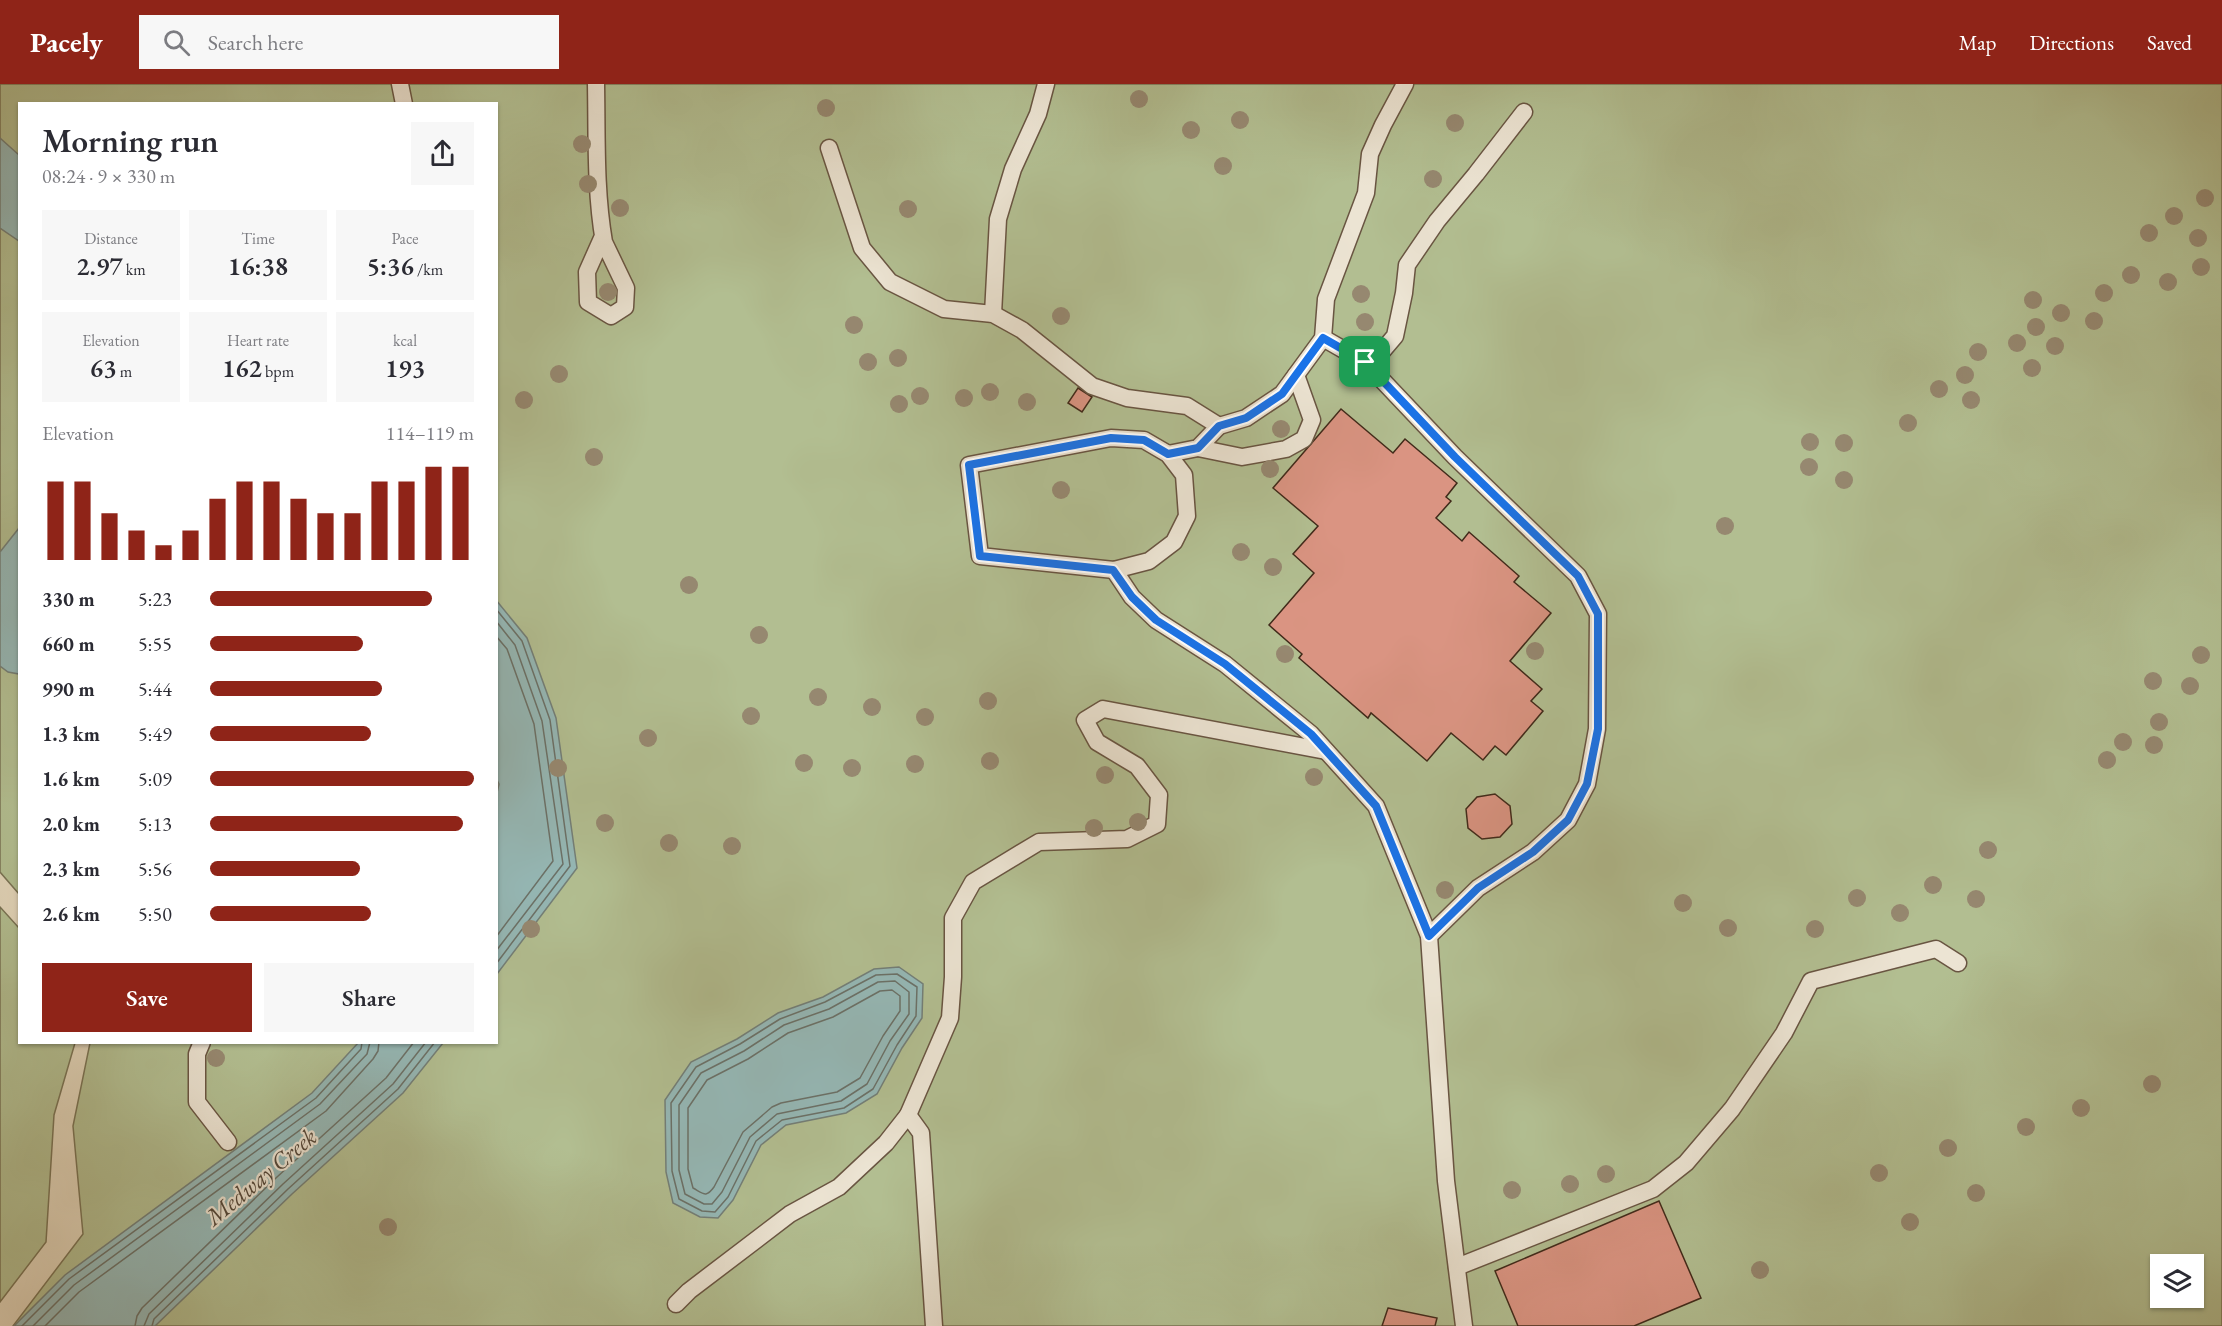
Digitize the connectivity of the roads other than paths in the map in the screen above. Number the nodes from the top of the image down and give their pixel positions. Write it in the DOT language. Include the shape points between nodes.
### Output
graph roads {
  1 [pos="400,84"];
  2 [pos="596,84"];
  3 [pos="1046,84"];
  4 [pos="1405,84"];
  5 [pos="404,102"];
  6 [pos="1524,112"];
  7 [pos="829,148"];
  8 [pos="603,236"];
  9 [pos="993,314"];
  10 [pos="1323,338"];
  11 [pos="1365,362"];
  12 [pos="1296,375"];
  13 [pos="1219,426"];
  14 [pos="1198,448"];
  15 [pos="1168,454"];
  16 [pos="1113,570"];
  17 [pos="1326,751"];
  18 [pos="1429,936"];
  19 [pos="1958,963"];
  20 [pos="201,1044"];
  21 [pos="908,1115"];
  22 [pos="228,1142"];
  23 [pos="1457,1267"];
  24 [pos="676,1304"];
  25 [pos="934,1326"];
  26 [pos="1464,1326"];
  1 -- 5 [label="lane"];
  2 -- 8 [label="lane" via="598,212"];
  3 -- 9 [label="lane" via="998,219"];
  4 -- 10 [label="lane" via="1370,154 1366,193 1326,299"];
  6 -- 11 [label="lane" via="1407,265 1395,336 1378,356"];
  7 -- 9 [label="lane" via="862,248 890,282 944,309"];
  9 -- 13 [label="lane" via="1022,330 1092,387 1127,398 1187,406"];
  10 -- 11 [label="lane"];
  10 -- 12 [label="lane"];
  11 -- 18 [label="lane" via="1455,457 1578,576 1598,614 1598,729 1587,784 1568,820 1533,852 1478,888"];
  12 -- 13 [label="lane" via="1282,394 1246,418"];
  12 -- 14 [label="lane" via="1312,420 1304,439 1286,449 1242,457"];
  13 -- 14 [label="lane"];
  14 -- 15 [label="lane"];
  15 -- 16 [label="lane" via="1184,475 1187,516 1174,542 1149,561"];
  15 -- 16 [label="lane" via="1144,440 1111,438 969,465 980,556"];
  16 -- 17 [label="lane" via="1132,597 1156,620 1225,664 1311,734"];
  17 -- 18 [label="lane" via="1376,806"];
  17 -- 21 [label="lane" via="1103,709 1085,720 1097,742 1137,766 1159,795 1157,824 1127,839 1039,842 973,882 953,918 950,1018"];
  18 -- 23 [label="lane" via="1446,1181"];
  19 -- 23 [label="lane" via="1936,949 1811,981 1784,1033 1732,1109 1686,1163 1653,1189"];
  20 -- 22 [label="lane" via="197,1054 197,1102"];
  21 -- 24 [label="lane" via="886,1143 839,1187 790,1214"];
  21 -- 25 [label="lane" via="921,1133"];
  23 -- 26 [label="lane"];
}
